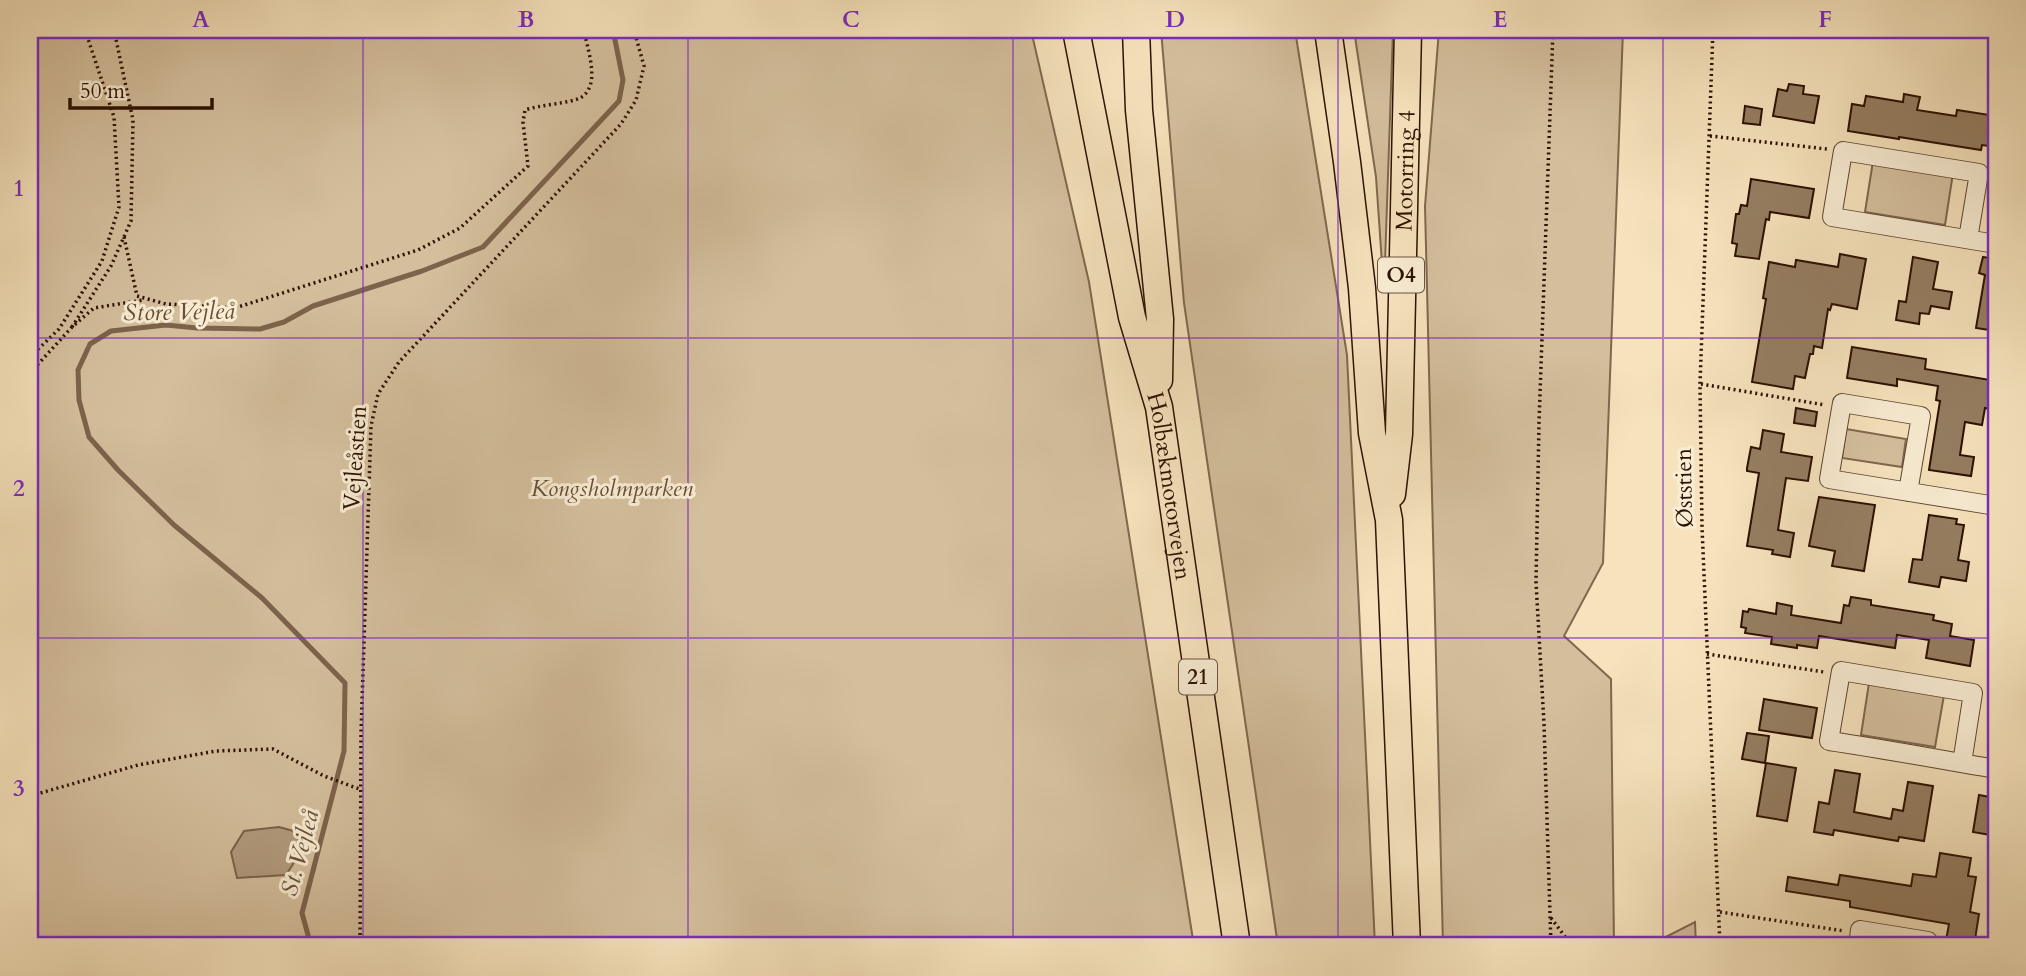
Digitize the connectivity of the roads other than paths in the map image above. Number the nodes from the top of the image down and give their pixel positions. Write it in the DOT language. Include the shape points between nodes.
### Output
graph roads {
  1 [pos="1076,30"];
  2 [pos="1136,30"];
  3 [pos="1328,30"];
  4 [pos="1408,30"];
  5 [pos="1968,239"];
  6 [pos="1996,244"];
  7 [pos="1158,407"];
  8 [pos="1909,492"];
  9 [pos="1996,506"];
  10 [pos="1389,520"];
  11 [pos="1962,763"];
  12 [pos="1996,769"];
  13 [pos="1859,940"];
  14 [pos="1237,946"];
  15 [pos="1407,946"];
  16 [pos="1927,946"];
  1 -- 7 [label="highway, Holbækmotorvejen / 21" via="1132,317"];
  2 -- 7 [label="highway" via="1139,110 1160,319"];
  3 -- 10 [label="highway" via="1362,288 1372,433"];
  4 -- 10 [label="highway, Motorring 4 / O4" via="1399,434"];
  5 -- 5 [label="street" via="1832,218 1843,151 1979,173"];
  5 -- 6 [label="street"];
  7 -- 14 [label="highway, Holbækmotorvejen / 21"];
  8 -- 8 [label="street" via="1921,416 1842,403 1829,479"];
  8 -- 9 [label="street"];
  10 -- 15 [label="highway"];
  11 -- 11 [label="street" via="1829,741 1841,671 1973,693"];
  11 -- 12 [label="street"];
  13 -- 16 [label="street" via="1860,930 1928,941"];
}
